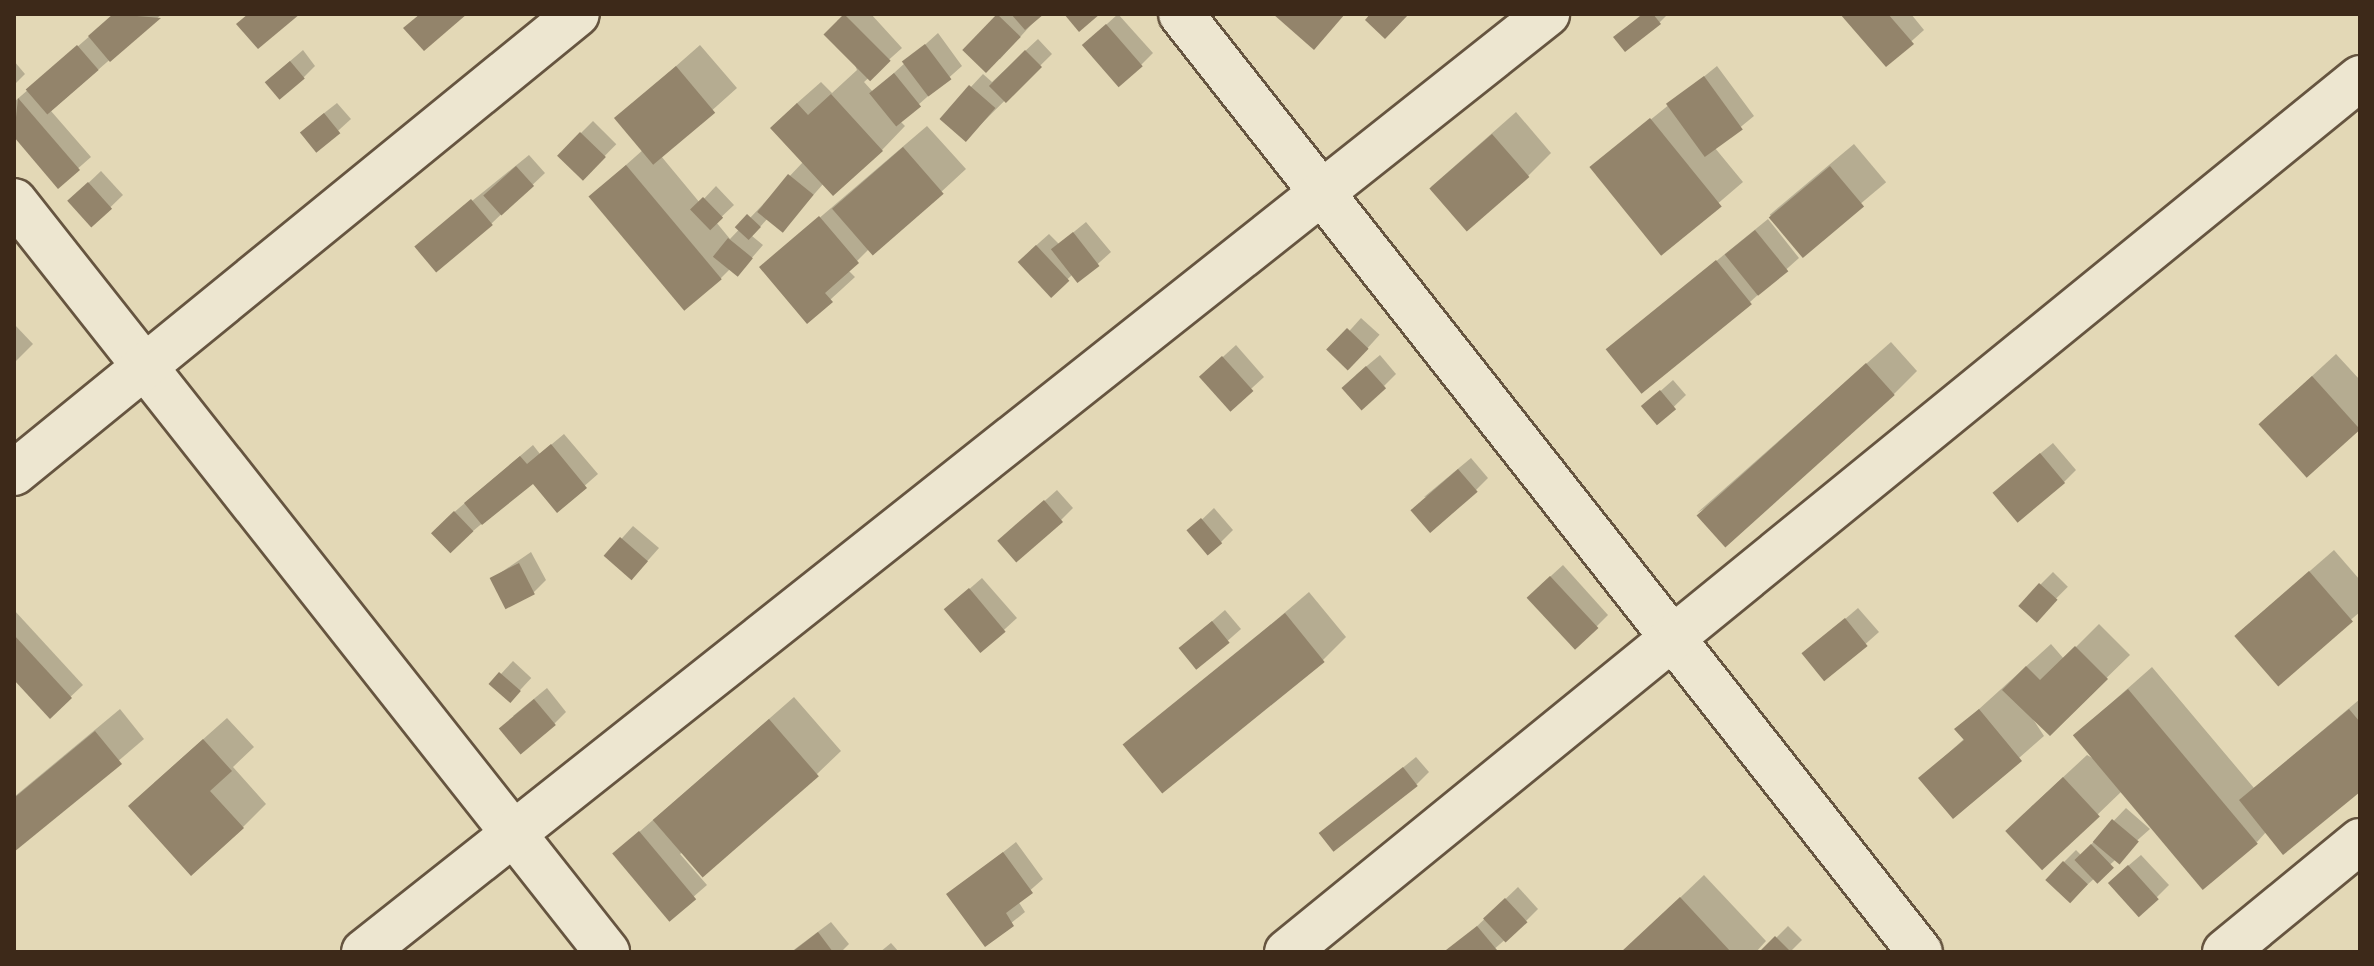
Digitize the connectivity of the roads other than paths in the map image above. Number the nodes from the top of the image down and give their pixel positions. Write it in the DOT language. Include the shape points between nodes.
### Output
graph roads {
  1 [pos="577,14"];
  2 [pos="1181,14"];
  3 [pos="1547,14"];
  4 [pos="2360,78"];
  5 [pos="1322,193"];
  6 [pos="14,201"];
  7 [pos="144,367"];
  8 [pos="14,473"];
  9 [pos="1673,638"];
  10 [pos="514,834"];
  11 [pos="2360,841"];
  12 [pos="364,952"];
  13 [pos="607,952"];
  14 [pos="1287,952"];
  15 [pos="1920,952"];
  16 [pos="2225,952"];
  1 -- 7 [label="street"];
  2 -- 5 [label="street"];
  3 -- 5 [label="street"];
  4 -- 9 [label="street"];
  5 -- 9 [label="street"];
  5 -- 10 [label="street"];
  6 -- 7 [label="street"];
  7 -- 8 [label="street"];
  7 -- 10 [label="street"];
  9 -- 14 [label="street"];
  9 -- 15 [label="street"];
  10 -- 12 [label="street"];
  10 -- 13 [label="street"];
  11 -- 16 [label="street"];
}
